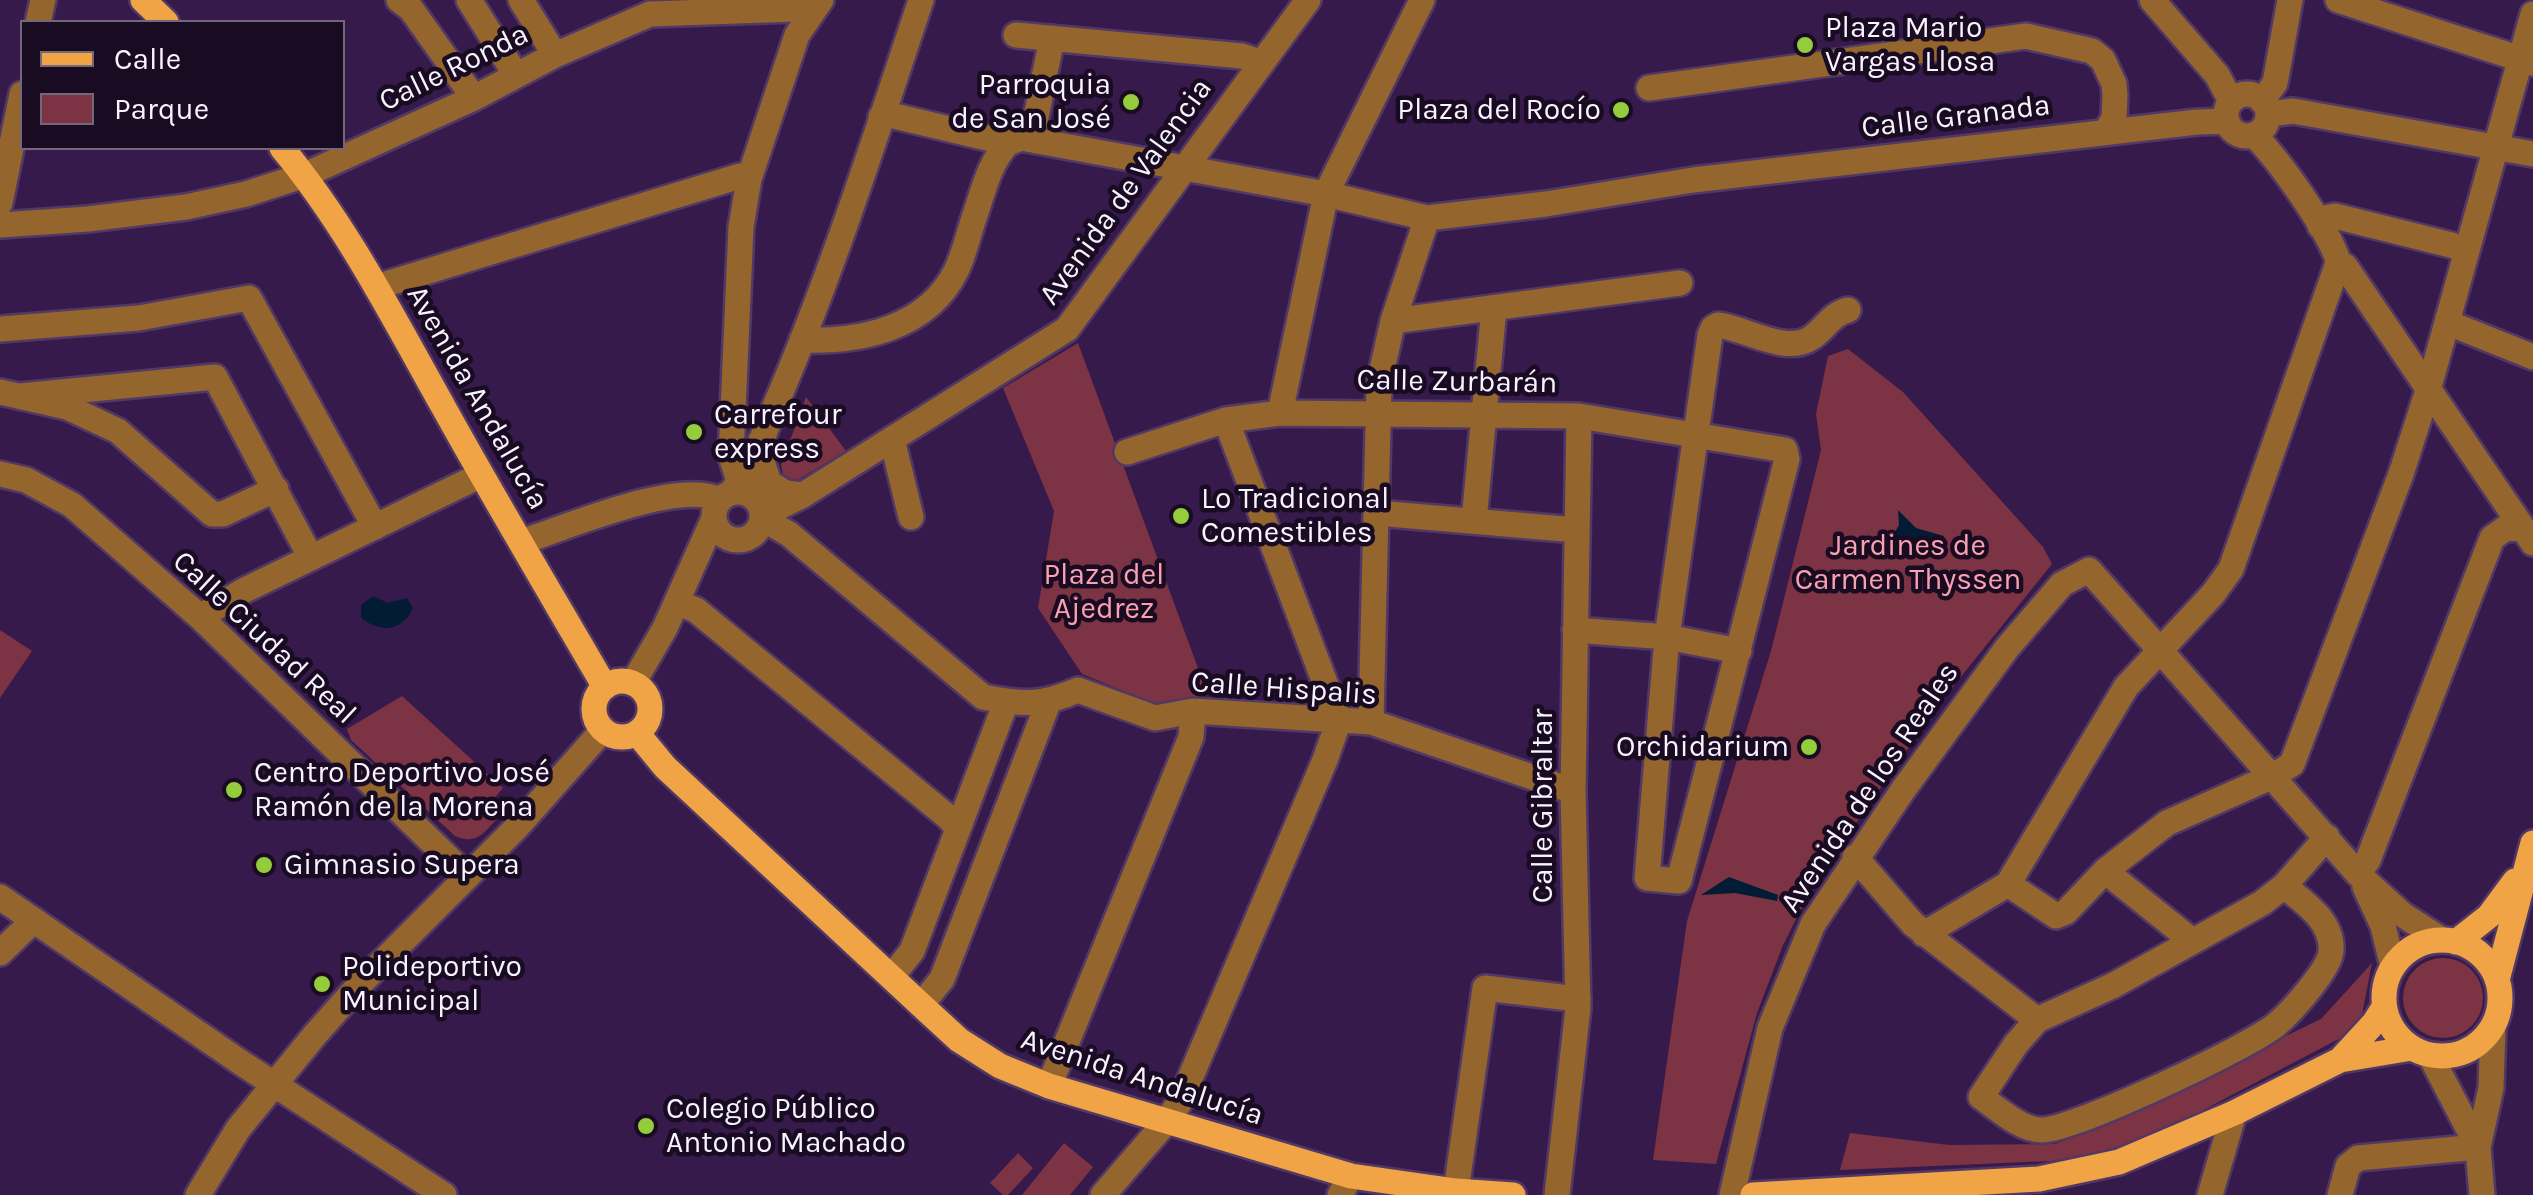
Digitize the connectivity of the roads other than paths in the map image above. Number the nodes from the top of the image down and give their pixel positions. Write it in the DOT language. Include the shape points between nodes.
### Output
graph roads {
  1 [pos="143,0"];
  2 [pos="398,0"];
  3 [pos="469,0"];
  4 [pos="520,0"];
  5 [pos="921,0"];
  6 [pos="1308,0"];
  7 [pos="1422,0"];
  8 [pos="2152,0"];
  9 [pos="2290,0"];
  10 [pos="2338,0"];
  11 [pos="710,5"];
  12 [pos="648,7"];
  13 [pos="815,9"];
  14 [pos="2533,14"];
  15 [pos="164,20"];
  16 [pos="1016,35"];
  17 [pos="1052,38"];
  18 [pos="555,55"];
  19 [pos="2527,61"];
  20 [pos="1259,66"];
  21 [pos="516,74"];
  22 [pos="1650,88"];
  23 [pos="474,98"];
  24 [pos="14,104"];
  25 [pos="2229,111"];
  26 [pos="2261,116"];
  27 [pos="881,117"];
  28 [pos="2106,132"];
  29 [pos="1036,141"];
  30 [pos="1008,142"];
  31 [pos="2495,147"];
  32 [pos="284,150"];
  33 [pos="2533,154"];
  34 [pos="1185,168"];
  35 [pos="305,175"];
  36 [pos="749,179"];
  37 [pos="1326,194"];
  38 [pos="0,203"];
  39 [pos="1427,218"];
  40 [pos="0,225"];
  41 [pos="2320,226"];
  42 [pos="2465,253"];
  43 [pos="2338,262"];
  44 [pos="1680,284"];
  45 [pos="376,287"];
  46 [pos="1494,308"];
  47 [pos="1848,310"];
  48 [pos="2448,318"];
  49 [pos="1393,321"];
  50 [pos="0,330"];
  51 [pos="802,340"];
  52 [pos="2533,357"];
  53 [pos="736,373"];
  54 [pos="784,386"];
  55 [pos="2429,387"];
  56 [pos="10,394"];
  57 [pos="1280,413"];
  58 [pos="1376,414"];
  59 [pos="1483,414"];
  60 [pos="1579,416"];
  61 [pos="1226,420"];
  62 [pos="1694,433"];
  63 [pos="892,439"];
  64 [pos="761,440"];
  65 [pos="1127,452"];
  66 [pos="0,474"];
  67 [pos="481,475"];
  68 [pos="276,489"];
  69 [pos="803,495"];
  70 [pos="740,503"];
  71 [pos="1377,513"];
  72 [pos="911,517"];
  73 [pos="1474,520"];
  74 [pos="375,527"];
  75 [pos="1576,530"];
  76 [pos="2528,536"];
  77 [pos="733,540"];
  78 [pos="521,542"];
  79 [pos="312,558"];
  80 [pos="683,605"];
  81 [pos="200,617"];
  82 [pos="665,628"];
  83 [pos="1575,630"];
  84 [pos="1666,638"];
  85 [pos="1740,651"];
  86 [pos="2162,652"];
  87 [pos="633,684"];
  88 [pos="605,686"];
  89 [pos="1006,702"];
  90 [pos="1048,703"];
  91 [pos="1193,710"];
  92 [pos="1339,720"];
  93 [pos="1370,722"];
  94 [pos="603,730"];
  95 [pos="637,733"];
  96 [pos="2274,776"];
  97 [pos="1573,791"];
  98 [pos="958,828"];
  99 [pos="2327,837"];
  100 [pos="2529,853"];
  101 [pos="1856,858"];
  102 [pos="2105,871"];
  103 [pos="2358,874"];
  104 [pos="466,875"];
  105 [pos="2008,884"];
  106 [pos="2284,886"];
  107 [pos="0,897"];
  108 [pos="34,920"];
  109 [pos="1924,934"];
  110 [pos="2191,940"];
  111 [pos="2449,941"];
  112 [pos="0,953"];
  113 [pos="2393,967"];
  114 [pos="892,976"];
  115 [pos="2497,980"];
  116 [pos="1578,999"];
  117 [pos="921,1005"];
  118 [pos="2384,1007"];
  119 [pos="2036,1020"];
  120 [pos="2493,1026"];
  121 [pos="2421,1052"];
  122 [pos="2340,1060"];
  123 [pos="274,1083"];
  124 [pos="1049,1086"];
  125 [pos="2234,1114"];
  126 [pos="1166,1122"];
  127 [pos="2478,1147"];
  128 [pos="1346,1185"];
  129 [pos="1401,1189"];
  130 [pos="1456,1191"];
  131 [pos="1798,1194"];
  132 [pos="198,1195"];
  133 [pos="444,1195"];
  134 [pos="1104,1195"];
  135 [pos="1512,1195"];
  136 [pos="1557,1195"];
  137 [pos="1732,1195"];
  138 [pos="1754,1195"];
  139 [pos="2210,1195"];
  140 [pos="2340,1195"];
  141 [pos="2482,1195"];
  1 -- 15 [label="main road"];
  2 -- 23 [label="street"];
  3 -- 21 [label="street"];
  4 -- 18 [label="street"];
  5 -- 27 [label="street"];
  6 -- 20 [label="street, Avenida de Valencia"];
  7 -- 37 [label="street"];
  8 -- 25 [label="street" via="2218,75"];
  9 -- 26 [label="street"];
  10 -- 19 [label="street"];
  11 -- 12 [label="street, Calle Ronda"];
  11 -- 13 [label="street, Calle Ronda"];
  12 -- 18 [label="street, Calle Ronda"];
  13 -- 36 [label="street" via="797,35"];
  14 -- 19 [label="street"];
  16 -- 17 [label="street"];
  17 -- 20 [label="street" via="1242,56"];
  17 -- 29 [label="street"];
  18 -- 21 [label="street, Calle Ronda"];
  19 -- 31 [label="street"];
  20 -- 34 [label="street, Avenida de Valencia"];
  21 -- 23 [label="street, Calle Ronda"];
  22 -- 28 [label="street" via="2026,36 2092,50 2103,60 2115,96"];
  23 -- 35 [label="street, Calle Ronda"];
  24 -- 38 [label="street"];
  25 -- 26 [label="street, Calle Granada" via="2247,94"];
  25 -- 26 [label="street" via="2240,135"];
  25 -- 28 [label="street, Calle Granada"];
  26 -- 31 [label="street, Calle Granada" via="2292,111"];
  26 -- 41 [label="street" via="2267,147"];
  27 -- 30 [label="street"];
  27 -- 51 [label="street"];
  28 -- 39 [label="street, Calle Granada"];
  29 -- 30 [label="street"];
  29 -- 34 [label="street"];
  30 -- 51 [label="street" via="991,167 956,271 927,306 908,321 865,336"];
  31 -- 33 [label="street, Calle Granada"];
  31 -- 42 [label="street"];
  32 -- 35 [label="main road, Avenida Andalucía"];
  34 -- 37 [label="street"];
  34 -- 63 [label="street, Avenida de Valencia" via="1067,329"];
  35 -- 40 [label="street, Calle Ronda" via="186,207"];
  35 -- 45 [label="main road, Avenida Andalucía"];
  36 -- 45 [label="street" via="740,176"];
  36 -- 53 [label="street"];
  37 -- 39 [label="street"];
  37 -- 57 [label="street"];
  39 -- 49 [label="street"];
  41 -- 42 [label="street" via="2335,216"];
  41 -- 43 [label="street"];
  42 -- 48 [label="street"];
  43 -- 55 [label="street"];
  43 -- 86 [label="street" via="2230,569"];
  44 -- 46 [label="street"];
  45 -- 67 [label="main road, Avenida Andalucía"];
  46 -- 49 [label="street"];
  46 -- 59 [label="street"];
  47 -- 62 [label="street" via="1811,338 1786,343 1712,328"];
  48 -- 52 [label="street"];
  48 -- 55 [label="street"];
  49 -- 58 [label="street"];
  50 -- 74 [label="street" via="139,318 249,298"];
  51 -- 54 [label="street"];
  53 -- 54 [label="street" via="740,385 760,397"];
  53 -- 70 [label="street" via="731,456"];
  54 -- 64 [label="street"];
  55 -- 76 [label="street"];
  55 -- 96 [label="street" via="2292,764"];
  56 -- 68 [label="street" via="67,406 118,431 212,514"];
  56 -- 68 [label="street" via="215,377"];
  57 -- 58 [label="street, Calle Zurbarán"];
  57 -- 61 [label="street, Calle Zurbarán"];
  58 -- 59 [label="street, Calle Zurbarán"];
  58 -- 71 [label="street"];
  59 -- 60 [label="street, Calle Zurbarán"];
  59 -- 73 [label="street"];
  60 -- 62 [label="street, Calle Zurbarán"];
  60 -- 75 [label="street, Calle Gibraltar"];
  61 -- 65 [label="street, Calle Zurbarán"];
  61 -- 92 [label="street"];
  62 -- 84 [label="street"];
  62 -- 85 [label="street, Calle Zurbarán" via="1786,453"];
  63 -- 69 [label="street, Avenida de Valencia"];
  63 -- 72 [label="street"];
  64 -- 69 [label="street" via="769,483"];
  64 -- 70 [label="street"];
  66 -- 81 [label="street, Calle Ciudad Real" via="72,505"];
  67 -- 74 [label="street"];
  67 -- 78 [label="main road, Avenida Andalucía"];
  68 -- 79 [label="street"];
  69 -- 70 [label="street, Avenida de Valencia"];
  70 -- 77 [label="street" via="720,532"];
  70 -- 77 [label="street, Avenida de Valencia" via="756,534"];
  70 -- 78 [label="street" via="696,493 659,497"];
  70 -- 82 [label="street"];
  70 -- 89 [label="street" via="789,534 984,697"];
  71 -- 73 [label="street"];
  71 -- 93 [label="street"];
  73 -- 75 [label="street"];
  74 -- 79 [label="street"];
  75 -- 83 [label="street, Calle Gibraltar"];
  76 -- 103 [label="street" via="2506,528 2492,538"];
  77 -- 80 [label="street, Avenida de Valencia"];
  78 -- 88 [label="main road, Avenida Andalucía"];
  79 -- 81 [label="street"];
  80 -- 82 [label="street, Avenida de Valencia"];
  80 -- 98 [label="street"];
  81 -- 104 [label="street, Calle Ciudad Real"];
  82 -- 87 [label="street"];
  83 -- 84 [label="street"];
  83 -- 97 [label="street, Calle Gibraltar"];
  84 -- 85 [label="street"];
  84 -- 85 [label="street" via="1647,878 1679,882"];
  86 -- 96 [label="street"];
  86 -- 101 [label="street, Avenida de los Reales" via="2089,570 2062,584 2007,648"];
  86 -- 105 [label="street" via="2126,687"];
  87 -- 88 [label="main road"];
  87 -- 95 [label="main road" via="646,694 650,711"];
  88 -- 94 [label="main road" via="594,708"];
  89 -- 90 [label="street, Calle Hispalis"];
  89 -- 98 [label="street"];
  90 -- 91 [label="street, Calle Hispalis" via="1078,690 1155,718"];
  90 -- 117 [label="street" via="942,979"];
  91 -- 92 [label="street, Calle Hispalis"];
  91 -- 124 [label="street" via="1191,737"];
  92 -- 93 [label="street, Calle Hispalis"];
  92 -- 126 [label="street"];
  93 -- 97 [label="street, Calle Hispalis"];
  94 -- 95 [label="main road" via="620,738"];
  94 -- 104 [label="street"];
  95 -- 114 [label="main road, Avenida Andalucía" via="665,767"];
  96 -- 99 [label="street"];
  96 -- 102 [label="street" via="2166,824"];
  97 -- 116 [label="street, Calle Gibraltar"];
  98 -- 114 [label="street" via="912,951"];
  99 -- 103 [label="street"];
  99 -- 106 [label="street"];
  100 -- 111 [label="main road" via="2489,916"];
  100 -- 115 [label="main road"];
  101 -- 109 [label="street"];
  101 -- 137 [label="street, Avenida de los Reales" via="1813,924 1770,1028"];
  102 -- 105 [label="street" via="2056,916"];
  102 -- 110 [label="street"];
  103 -- 111 [label="street" via="2403,915"];
  103 -- 113 [label="street" via="2383,926"];
  104 -- 123 [label="street"];
  105 -- 109 [label="street"];
  106 -- 110 [label="street"];
  106 -- 119 [label="street" via="2320,916 2331,951 2324,970 2275,1026 2130,1100 2038,1130 1981,1098"];
  107 -- 108 [label="street"];
  108 -- 112 [label="street"];
  108 -- 123 [label="street"];
  109 -- 119 [label="street"];
  110 -- 119 [label="street"];
  111 -- 113 [label="main road" via="2414,948"];
  111 -- 115 [label="main road" via="2485,961"];
  113 -- 118 [label="main road"];
  114 -- 117 [label="main road, Avenida Andalucía"];
  115 -- 120 [label="main road"];
  116 -- 130 [label="street" via="1485,988"];
  116 -- 136 [label="street, Calle Gibraltar"];
  117 -- 124 [label="main road, Avenida Andalucía" via="1000,1066"];
  118 -- 121 [label="main road" via="2399,1038"];
  118 -- 122 [label="main road"];
  120 -- 121 [label="main road" via="2466,1051"];
  120 -- 127 [label="street" via="2491,1088"];
  121 -- 122 [label="main road"];
  121 -- 127 [label="street"];
  122 -- 125 [label="main road"];
  123 -- 132 [label="street"];
  123 -- 133 [label="street"];
  124 -- 126 [label="main road, Avenida Andalucía"];
  125 -- 131 [label="main road" via="2083,1172"];
  125 -- 139 [label="street"];
  126 -- 128 [label="main road, Avenida Andalucía"];
  126 -- 134 [label="street"];
  127 -- 140 [label="street" via="2358,1158 2348,1166"];
  127 -- 141 [label="street"];
  128 -- 129 [label="main road, Avenida Andalucía"];
  129 -- 130 [label="main road, Avenida Andalucía"];
  130 -- 135 [label="main road, Avenida Andalucía"];
  131 -- 138 [label="main road"];
}
